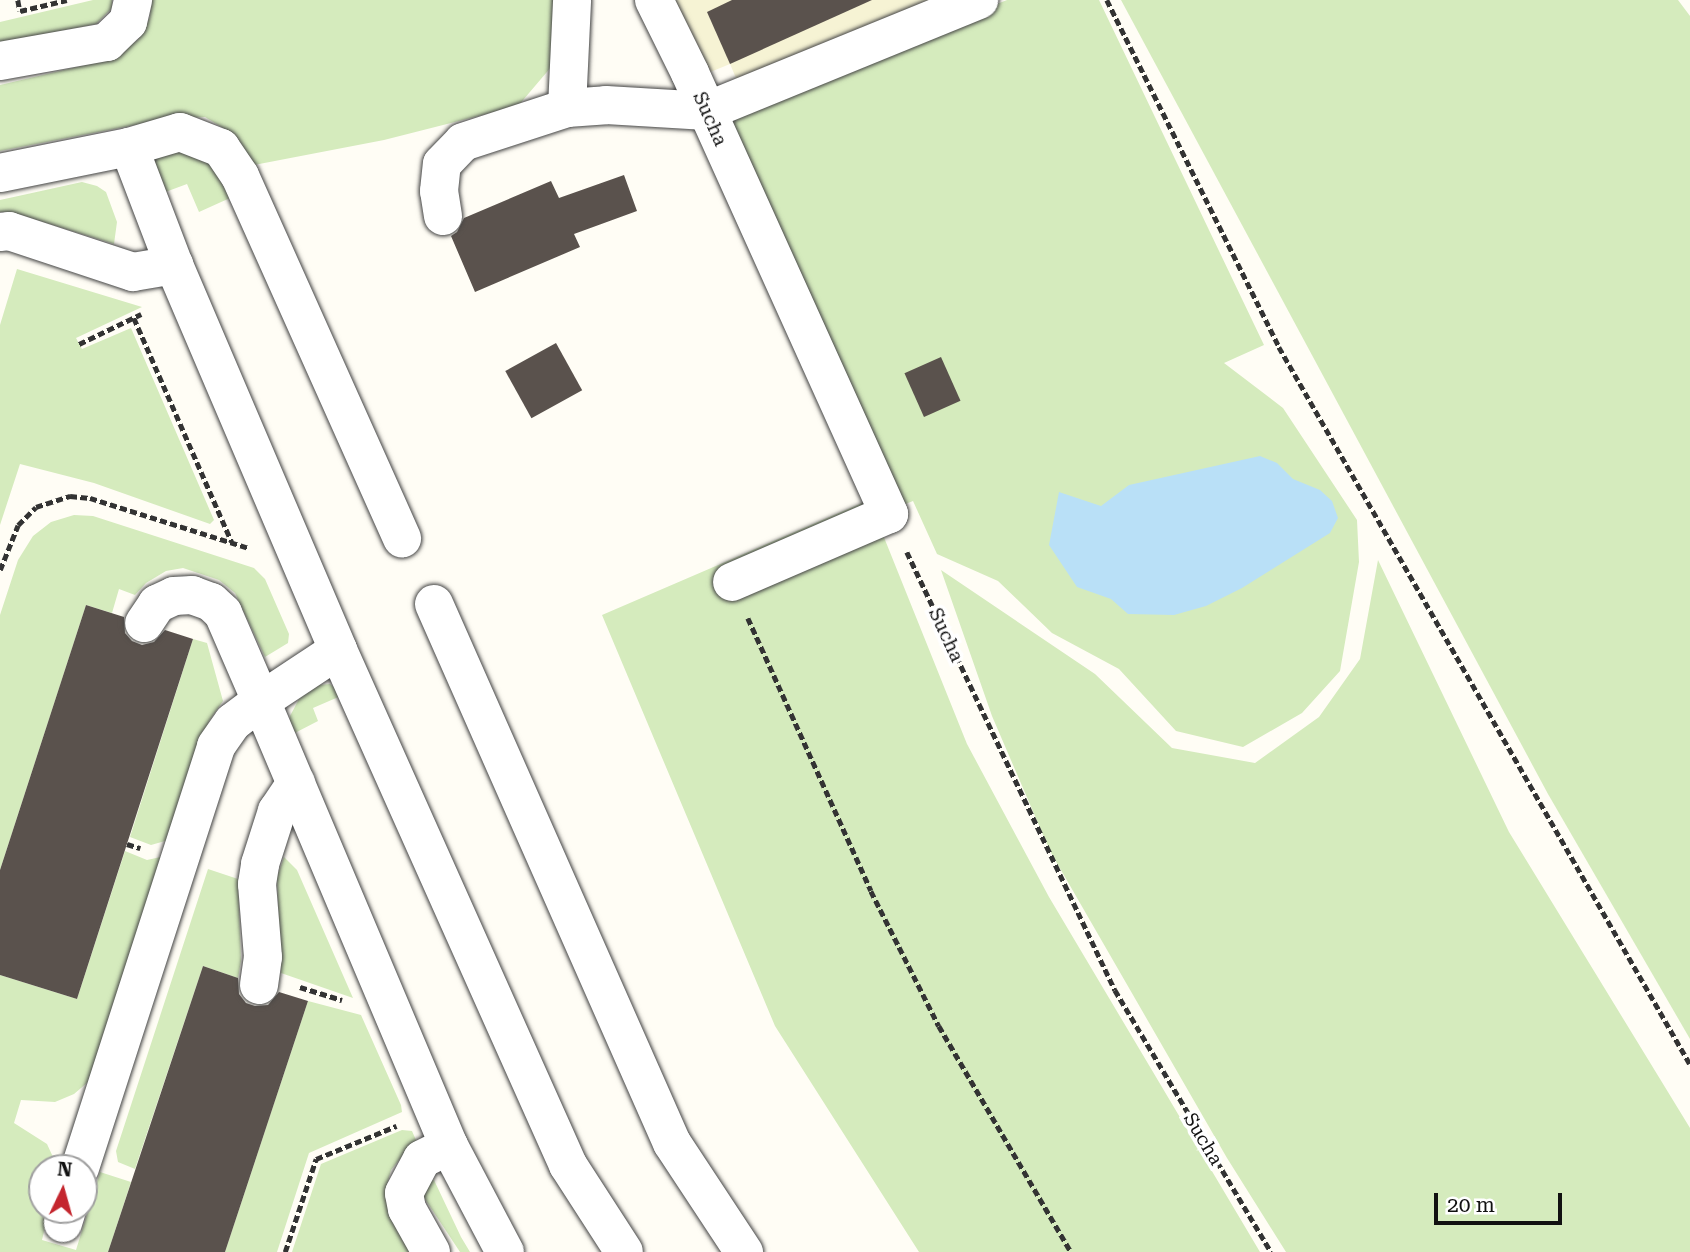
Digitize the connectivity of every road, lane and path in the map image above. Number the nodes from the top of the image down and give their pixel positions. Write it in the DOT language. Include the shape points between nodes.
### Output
graph roads {
  1 [pos="18,0"];
  2 [pos="67,0"];
  3 [pos="133,0"];
  4 [pos="572,0"];
  5 [pos="654,0"];
  6 [pos="979,0"];
  7 [pos="1107,0"];
  8 [pos="0,61"];
  9 [pos="567,108"];
  10 [pos="707,111"];
  11 [pos="129,147"];
  12 [pos="0,173"];
  13 [pos="443,216"];
  14 [pos="0,232"];
  15 [pos="174,265"];
  16 [pos="134,317"];
  17 [pos="889,514"];
  18 [pos="402,538"];
  19 [pos="232,543"];
  20 [pos="732,582"];
  21 [pos="434,604"];
  22 [pos="144,623"];
  23 [pos="338,650"];
  24 [pos="261,701"];
  25 [pos="296,783"];
  26 [pos="186,837"];
  27 [pos="127,844"];
  28 [pos="260,980"];
  29 [pos="351,1003"];
  30 [pos="1690,1064"];
  31 [pos="439,1150"];
  32 [pos="84,1154"];
  33 [pos="285,1252"];
  34 [pos="431,1252"];
  35 [pos="505,1252"];
  36 [pos="624,1252"];
  37 [pos="744,1252"];
  38 [pos="1071,1252"];
  39 [pos="1272,1252"];
  1 -- 2 [label="path" via="20,11"];
  3 -- 8 [label="street" via="128,22 107,42"];
  4 -- 9 [label="street"];
  5 -- 10 [label="street, Sucha"];
  6 -- 10 [label="street"];
  7 -- 30 [label="path" via="1279,347"];
  9 -- 10 [label="street" via="606,105"];
  9 -- 13 [label="street" via="463,142 442,164 439,191"];
  10 -- 17 [label="street, Sucha"];
  11 -- 12 [label="street"];
  11 -- 15 [label="street"];
  11 -- 18 [label="street" via="180,132 221,148 240,176"];
  14 -- 15 [label="street" via="9,231 133,272"];
  15 -- 23 [label="street"];
  16 -- 19 [label="path"];
  17 -- 20 [label="street"];
  17 -- 39 [label="path, Sucha" via="1115,990"];
  20 -- 38 [label="path" via="871,891 940,1026"];
  21 -- 37 [label="street" via="673,1143"];
  22 -- 24 [label="street" via="157,604 174,596 192,595 211,602 223,613"];
  23 -- 24 [label="street"];
  23 -- 36 [label="street" via="568,1165"];
  24 -- 25 [label="street"];
  24 -- 26 [label="street" via="233,722 216,746"];
  25 -- 28 [label="street" via="277,811 260,864"];
  25 -- 31 [label="street"];
  26 -- 27 [label="path" via="153,852"];
  26 -- 32 [label="street"];
  28 -- 29 [label="path"];
  31 -- 33 [label="path" via="414,1119 316,1159"];
  31 -- 34 [label="street" via="422,1159 404,1193 407,1209"];
  31 -- 35 [label="street"];
}
